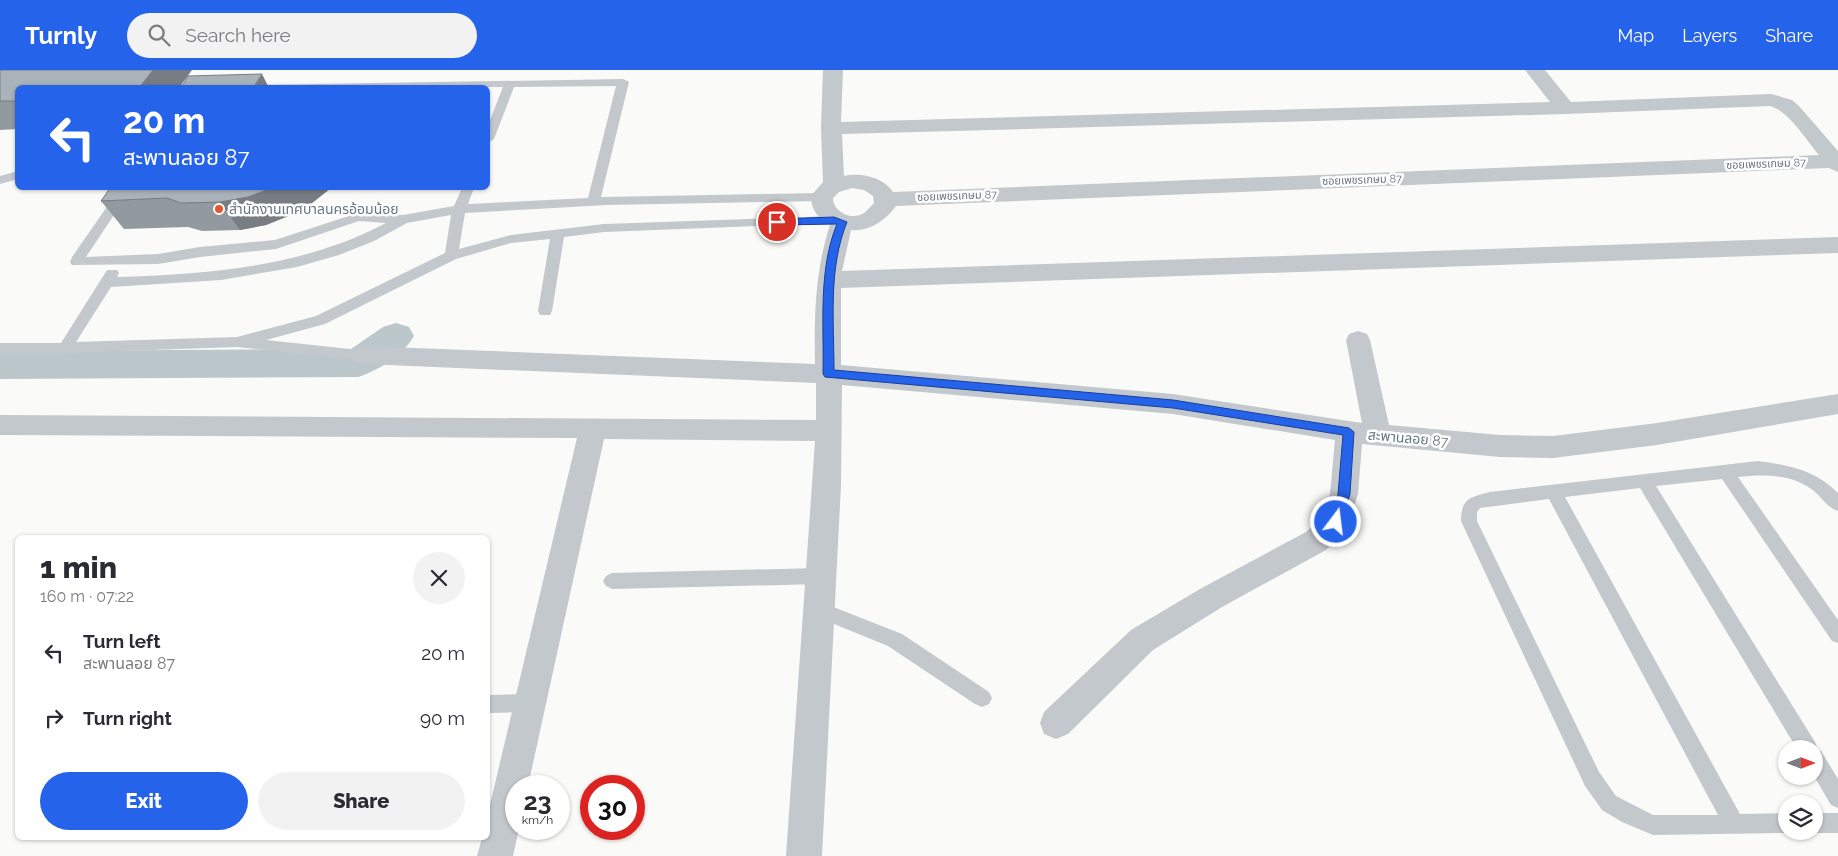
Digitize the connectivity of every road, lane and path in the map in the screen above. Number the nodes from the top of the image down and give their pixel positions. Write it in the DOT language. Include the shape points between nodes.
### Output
graph roads {
  1 [pos="833,70"];
  2 [pos="1536,70"];
  3 [pos="510,84"];
  4 [pos="434,85"];
  5 [pos="1565,108"];
  6 [pos="831,128"];
  7 [pos="490,134"];
  8 [pos="1837,162"];
  9 [pos="15,176"];
  10 [pos="0,180"];
  11 [pos="125,190"];
  12 [pos="467,190"];
  13 [pos="828,191"];
  14 [pos="885,199"];
  15 [pos="594,201"];
  16 [pos="459,209"];
  17 [pos="403,219"];
  18 [pos="838,221"];
  19 [pos="558,233"];
  20 [pos="1838,245"];
  21 [pos="451,256"];
  22 [pos="118,262"];
  23 [pos="829,280"];
  24 [pos="106,282"];
  25 [pos="545,311"];
  26 [pos="1358,340"];
  27 [pos="237,342"];
  28 [pos="0,348"];
  29 [pos="65,348"];
  30 [pos="364,356"];
  31 [pos="829,374"];
  32 [pos="1838,404"];
  33 [pos="0,425"];
  34 [pos="593,428"];
  35 [pos="829,431"];
  36 [pos="1349,432"];
  37 [pos="1378,435"];
  38 [pos="1726,472"];
  39 [pos="1644,481"];
  40 [pos="1553,491"];
  41 [pos="1838,504"];
  42 [pos="820,576"];
  43 [pos="612,581"];
  44 [pos="818,609"];
  45 [pos="1838,635"];
  46 [pos="982,698"];
  47 [pos="530,703"];
  48 [pos="490,704"];
  49 [pos="1056,723"];
  50 [pos="1802,740"];
  51 [pos="1823,773"];
  52 [pos="1838,798"];
  53 [pos="1778,823"];
  54 [pos="1823,823"];
  55 [pos="1838,823"];
  56 [pos="1734,824"];
  57 [pos="495,856"];
  58 [pos="804,856"];
  1 -- 6 [label="street"];
  2 -- 5 [label="street"];
  3 -- 4 [label="lane"];
  3 -- 7 [label="lane"];
  3 -- 15 [label="lane" via="623,82"];
  5 -- 6 [label="street"];
  5 -- 8 [label="street" via="1771,100 1792,110"];
  6 -- 13 [label="street"];
  8 -- 14 [label="street, ซอยเพชรเกษม 87"];
  9 -- 10 [label="lane"];
  11 -- 22 [label="lane" via="77,260"];
  12 -- 16 [label="lane"];
  13 -- 14 [label="street" via="852,181 878,188"];
  13 -- 15 [label="lane"];
  13 -- 18 [label="street" via="821,206 825,214"];
  14 -- 18 [label="street" via="885,206 874,218 864,222"];
  15 -- 16 [label="lane"];
  16 -- 17 [label="lane"];
  16 -- 21 [label="lane"];
  17 -- 22 [label="lane" via="358,217 276,244"];
  17 -- 24 [label="lane" via="381,233 338,252 244,273"];
  18 -- 19 [label="lane" via="604,228"];
  18 -- 23 [label="street"];
  19 -- 21 [label="lane" via="511,239"];
  19 -- 25 [label="lane"];
  20 -- 23 [label="street"];
  21 -- 27 [label="lane" via="320,320"];
  22 -- 24 [label="lane"];
  23 -- 31 [label="street"];
  24 -- 29 [label="lane"];
  26 -- 37 [label="street"];
  27 -- 29 [label="lane"];
  27 -- 30 [label="lane"];
  28 -- 29 [label="lane"];
  30 -- 31 [label="street, สะพานลอย 87"];
  31 -- 35 [label="street"];
  31 -- 36 [label="street, สะพานลอย 87" via="1173,404"];
  32 -- 37 [label="street, สะพานลอย 87" via="1657,434 1552,447 1500,446"];
  33 -- 34 [label="street"];
  34 -- 35 [label="street"];
  34 -- 47 [label="street"];
  35 -- 42 [label="street"];
  36 -- 37 [label="street, สะพานลอย 87"];
  36 -- 49 [label="street" via="1344,494 1336,522 1316,541 1142,640"];
  38 -- 39 [label="lane"];
  38 -- 41 [label="lane" via="1758,468 1802,474 1818,484"];
  38 -- 45 [label="lane"];
  39 -- 40 [label="lane"];
  39 -- 50 [label="lane"];
  40 -- 56 [label="lane"];
  40 -- 56 [label="lane" via="1490,498 1475,503 1469,510 1469,521 1592,779 1609,802 1653,825"];
  42 -- 43 [label="lane"];
  42 -- 44 [label="street"];
  44 -- 46 [label="lane" via="895,640"];
  44 -- 58 [label="street"];
  47 -- 48 [label="lane"];
  47 -- 57 [label="street"];
  51 -- 52 [label="lane"];
  53 -- 56 [label="lane"];
  54 -- 55 [label="lane"];
}
